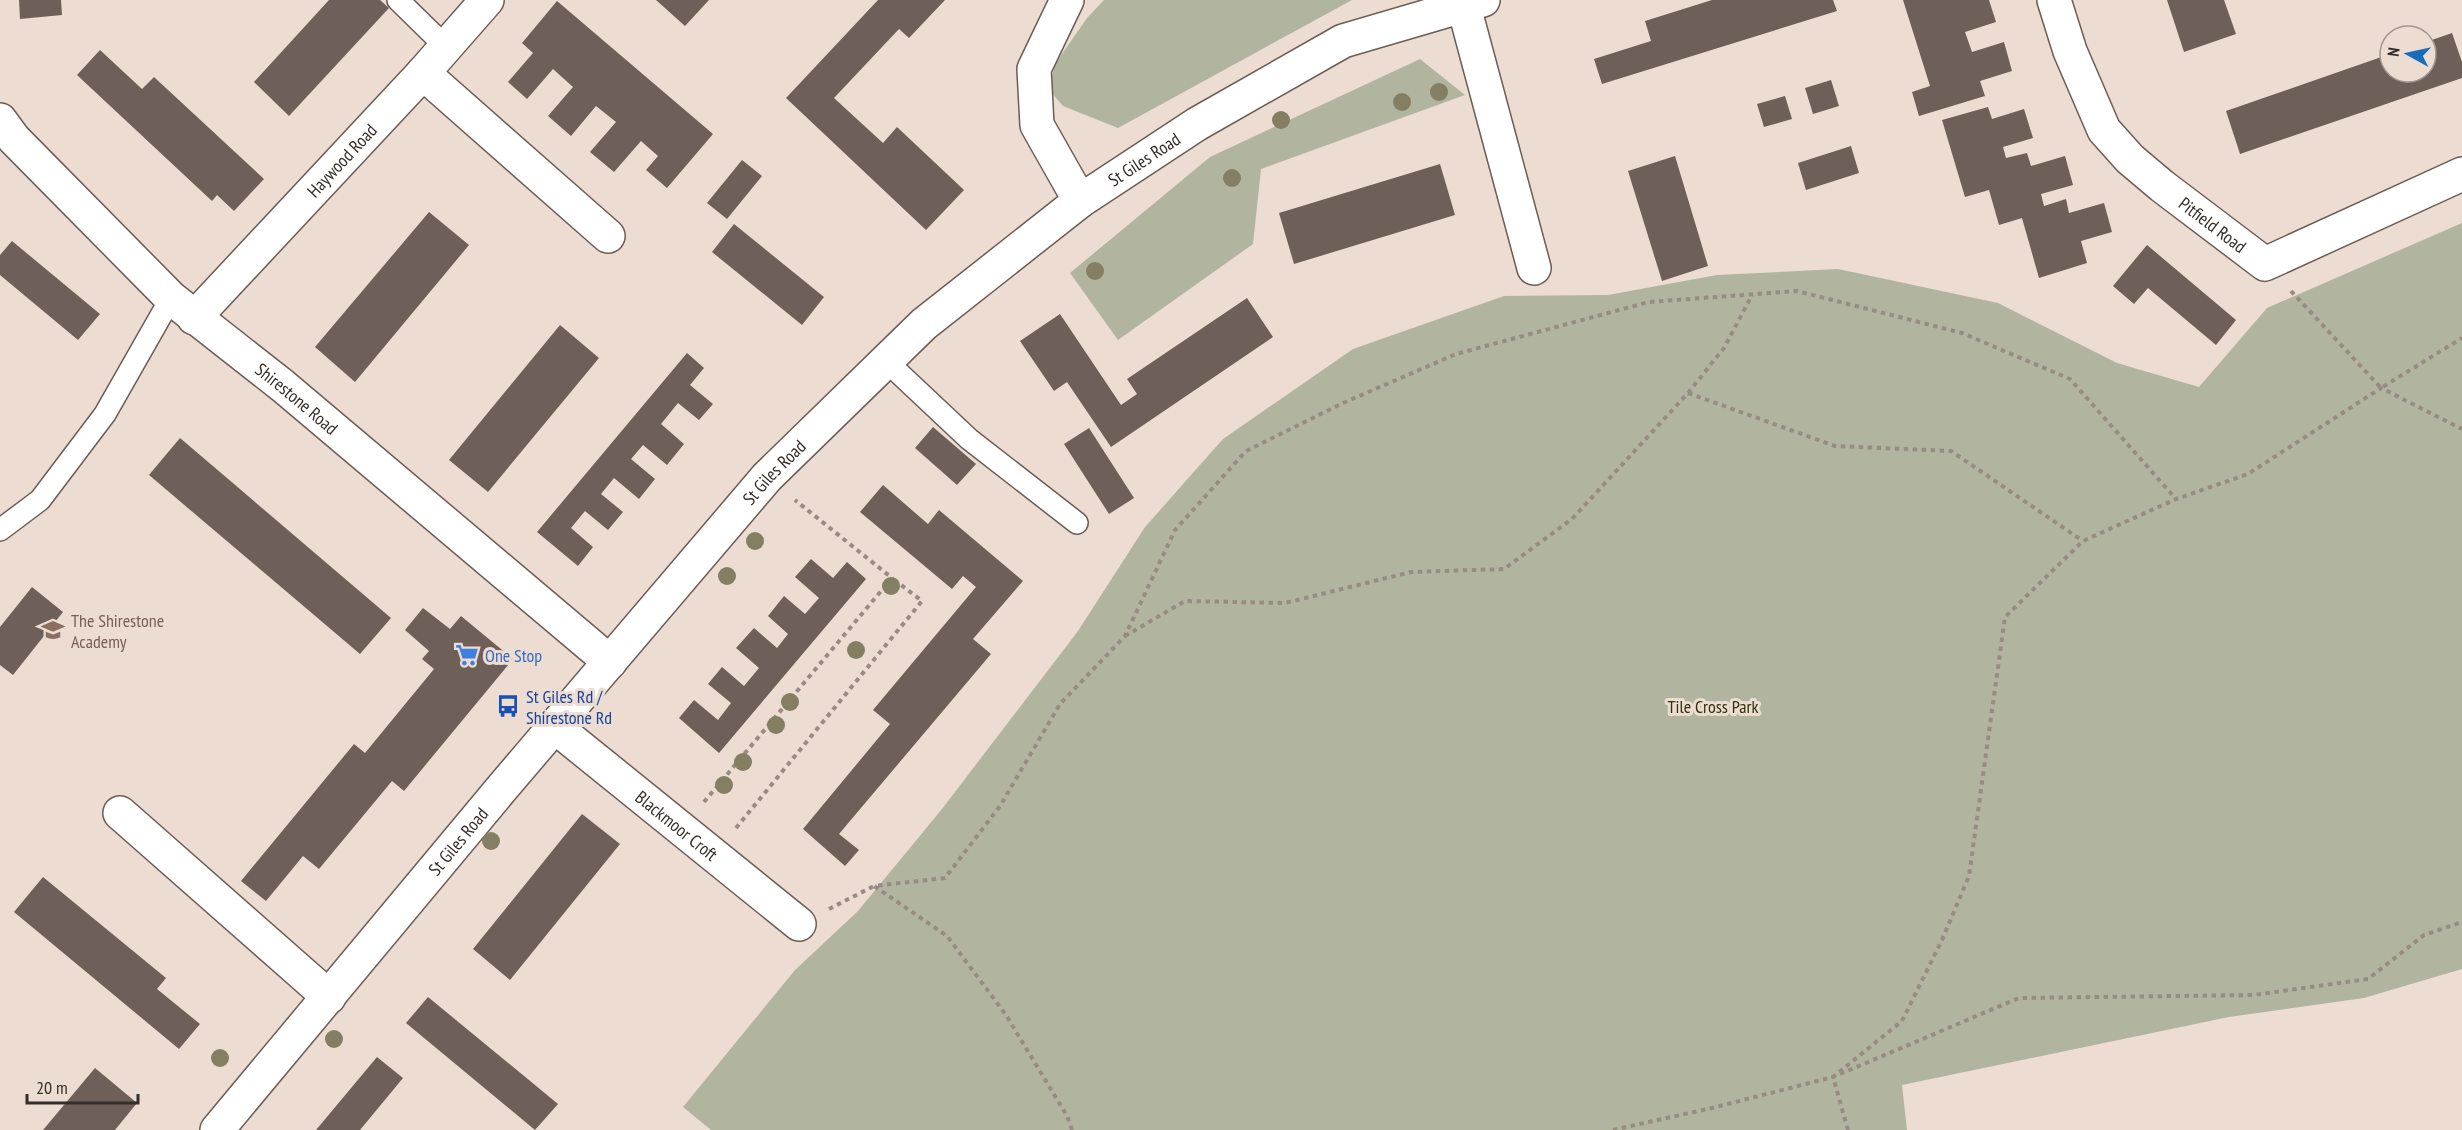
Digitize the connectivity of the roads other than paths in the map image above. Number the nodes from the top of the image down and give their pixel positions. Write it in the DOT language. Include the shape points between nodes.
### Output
graph roads {
  1 [pos="398,0"];
  2 [pos="487,0"];
  3 [pos="1067,0"];
  4 [pos="2054,0"];
  5 [pos="1473,3"];
  6 [pos="446,47"];
  7 [pos="423,73"];
  8 [pos="0,120"];
  9 [pos="2462,174"];
  10 [pos="1080,201"];
  11 [pos="608,236"];
  12 [pos="1534,268"];
  13 [pos="182,308"];
  14 [pos="885,360"];
  15 [pos="1077,523"];
  16 [pos="0,530"];
  17 [pos="610,662"];
  18 [pos="554,726"];
  19 [pos="120,813"];
  20 [pos="799,924"];
  21 [pos="330,997"];
  22 [pos="217,1130"];
  1 -- 6 [label="lane"];
  2 -- 6 [label="street, Haywood Road"];
  3 -- 10 [label="street" via="1034,69 1037,125"];
  4 -- 9 [label="street, Pitfield Road" via="2070,51 2104,130 2162,186 2265,264"];
  5 -- 10 [label="street, St Giles Road" via="1343,41 1197,124"];
  5 -- 12 [label="street"];
  6 -- 7 [label="street, Haywood Road"];
  7 -- 11 [label="street"];
  7 -- 13 [label="street, Haywood Road"];
  8 -- 13 [label="street, Shirestone Road" via="14,140"];
  10 -- 14 [label="street, St Giles Road" via="924,324"];
  13 -- 16 [label="lane" via="40,500"];
  13 -- 17 [label="street, Shirestone Road" via="283,386"];
  14 -- 15 [label="lane" via="969,439"];
  14 -- 17 [label="street, St Giles Road" via="767,477"];
  17 -- 18 [label="street, St Giles Road"];
  18 -- 20 [label="street, Blackmoor Croft"];
  18 -- 21 [label="street, St Giles Road"];
  19 -- 21 [label="street"];
  21 -- 22 [label="street, St Giles Road"];
}
